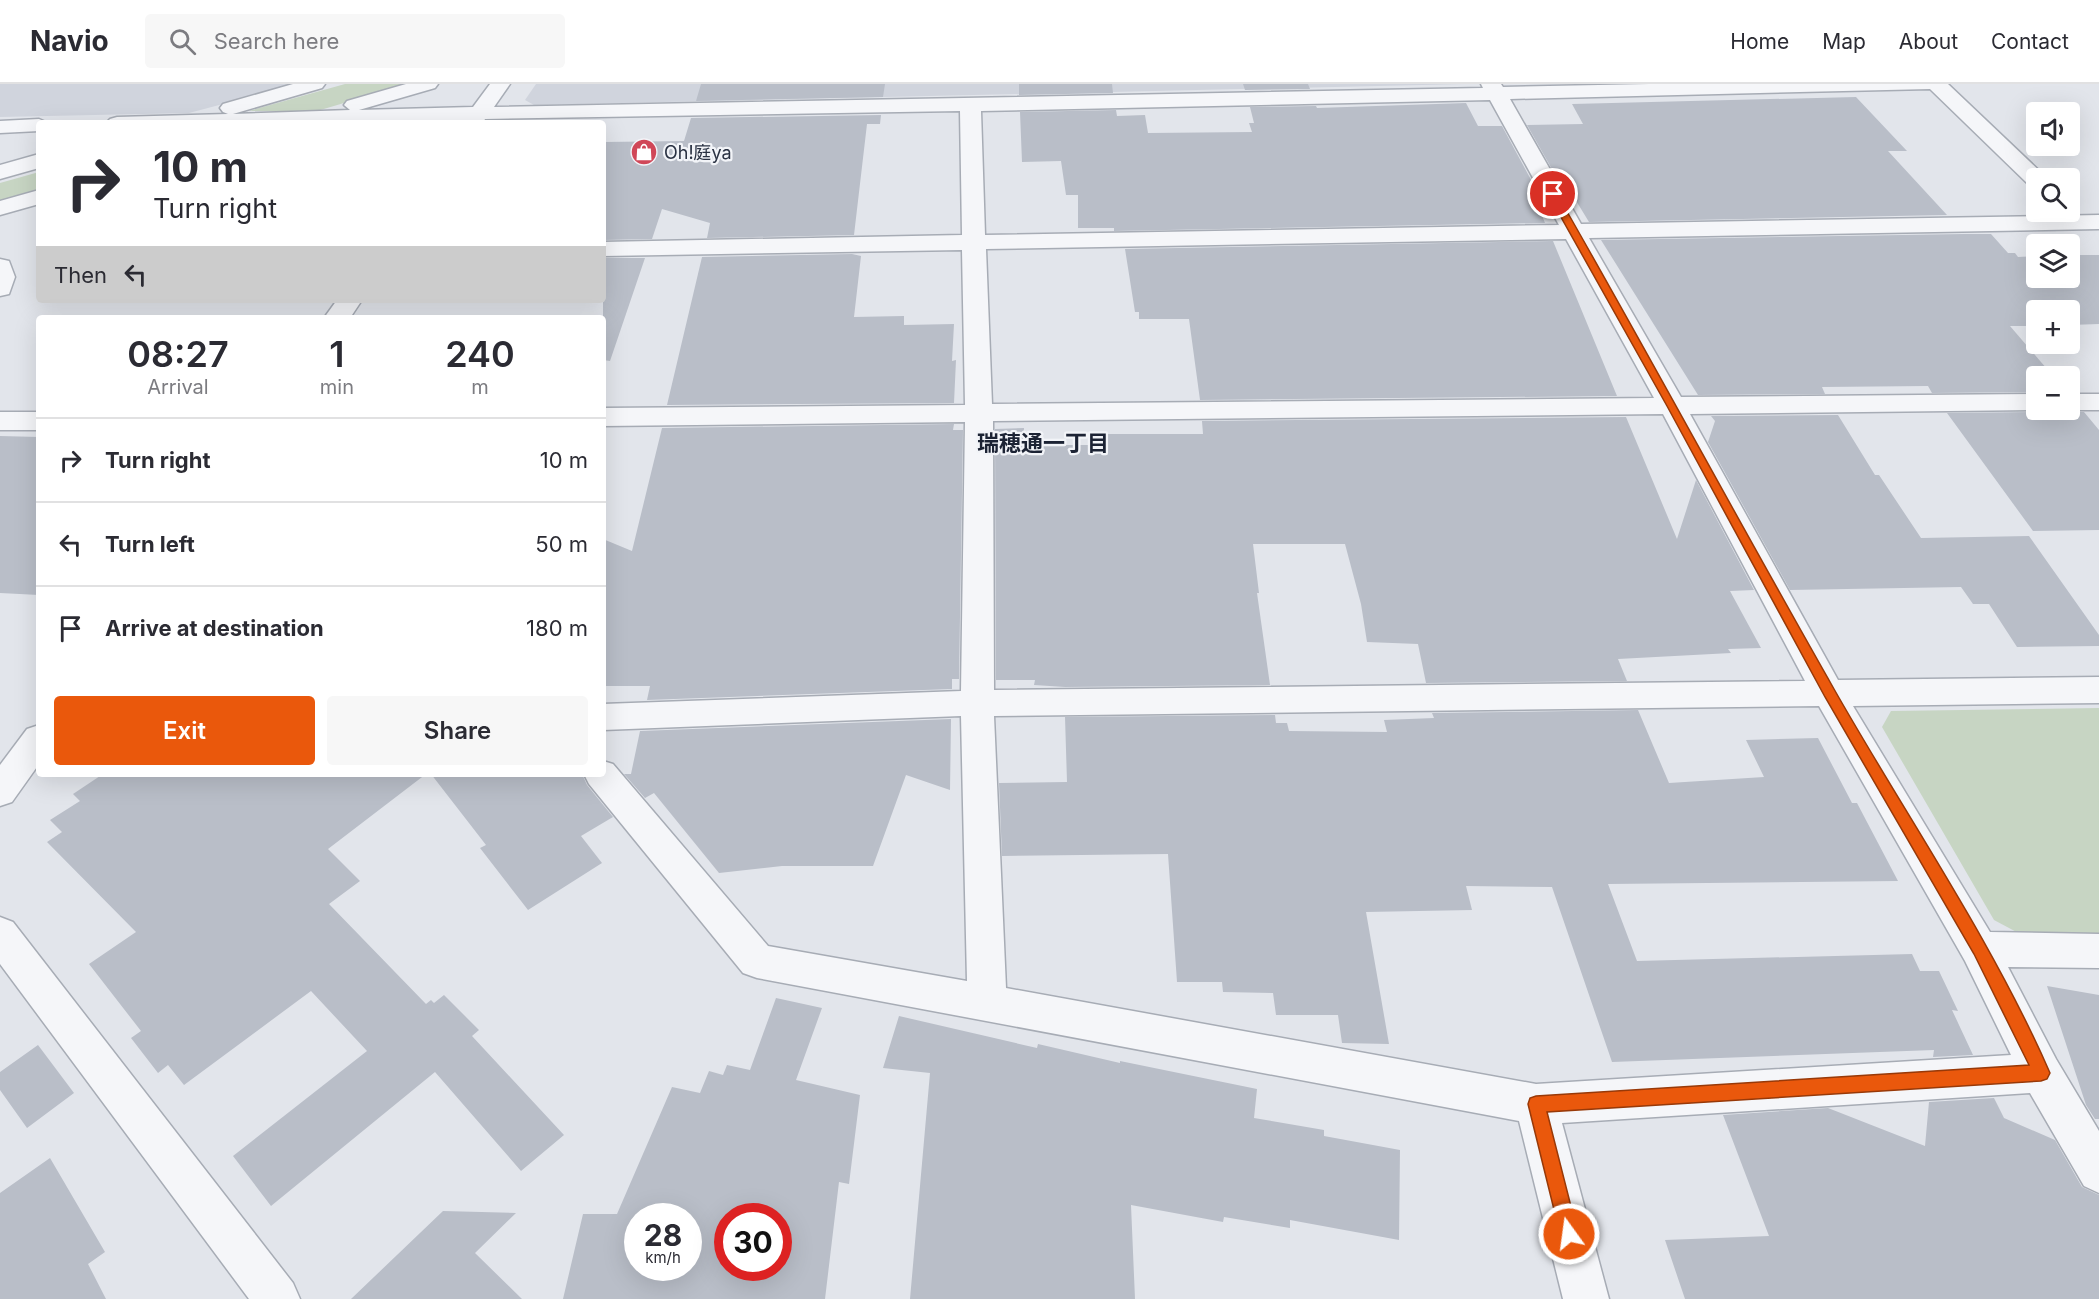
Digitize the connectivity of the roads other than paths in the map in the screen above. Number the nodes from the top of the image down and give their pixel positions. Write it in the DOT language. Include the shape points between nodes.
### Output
graph roads {
  1 [pos="315,84"];
  2 [pos="428,84"];
  3 [pos="500,84"];
  4 [pos="1927,84"];
  5 [pos="1936,84"];
  6 [pos="1494,89"];
  7 [pos="970,105"];
  8 [pos="476,118"];
  9 [pos="187,120"];
  10 [pos="303,120"];
  11 [pos="359,120"];
  12 [pos="36,126"];
  13 [pos="0,127"];
  14 [pos="36,162"];
  15 [pos="2026,170"];
  16 [pos="0,172"];
  17 [pos="36,198"];
  18 [pos="0,208"];
  19 [pos="2084,219"];
  20 [pos="1575,233"];
  21 [pos="2099,239"];
  22 [pos="974,243"];
  23 [pos="606,249"];
  24 [pos="0,266"];
  25 [pos="0,289"];
  26 [pos="2026,402"];
  27 [pos="2080,402"];
  28 [pos="2099,402"];
  29 [pos="1672,406"];
  30 [pos="979,414"];
  31 [pos="606,417"];
  32 [pos="0,421"];
  33 [pos="36,421"];
  34 [pos="2099,690"];
  35 [pos="1829,694"];
  36 [pos="977,703"];
  37 [pos="606,717"];
  38 [pos="36,742"];
  39 [pos="604,777"];
  40 [pos="0,792"];
  41 [pos="0,934"];
  42 [pos="1979,949"];
  43 [pos="2099,951"];
  44 [pos="987,1002"];
  45 [pos="2041,1073"];
  46 [pos="1536,1104"];
  47 [pos="2099,1172"];
  48 [pos="277,1299"];
  49 [pos="1586,1299"];
  1 -- 9 [label="street"];
  2 -- 10 [label="street"];
  3 -- 8 [label="street"];
  4 -- 6 [label="street"];
  5 -- 15 [label="street"];
  6 -- 7 [label="street"];
  6 -- 20 [label="street"];
  7 -- 8 [label="street"];
  7 -- 22 [label="street"];
  8 -- 11 [label="street"];
  12 -- 13 [label="street"];
  14 -- 16 [label="street"];
  17 -- 18 [label="street"];
  19 -- 20 [label="street"];
  19 -- 21 [label="street"];
  20 -- 22 [label="street"];
  20 -- 29 [label="street"];
  22 -- 23 [label="street"];
  22 -- 30 [label="street"];
  24 -- 25 [label="street"];
  26 -- 29 [label="street"];
  27 -- 28 [label="street"];
  29 -- 30 [label="street"];
  29 -- 35 [label="street"];
  30 -- 31 [label="street"];
  30 -- 36 [label="street"];
  32 -- 33 [label="street"];
  34 -- 35 [label="street"];
  35 -- 36 [label="street"];
  35 -- 42 [label="street"];
  36 -- 37 [label="street"];
  36 -- 44 [label="street"];
  38 -- 40 [label="street"];
  39 -- 44 [label="street" via="757,961"];
  41 -- 48 [label="street"];
  42 -- 43 [label="street"];
  42 -- 45 [label="street"];
  44 -- 46 [label="street"];
  45 -- 46 [label="street"];
  45 -- 47 [label="street"];
  46 -- 49 [label="street"];
}
